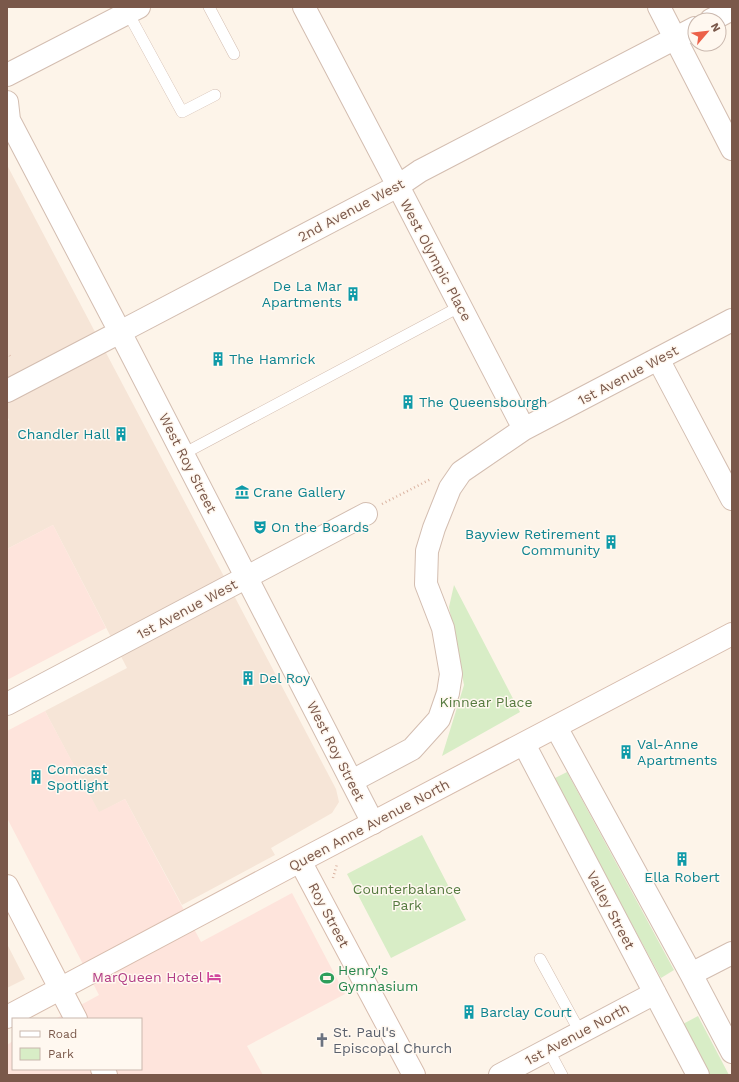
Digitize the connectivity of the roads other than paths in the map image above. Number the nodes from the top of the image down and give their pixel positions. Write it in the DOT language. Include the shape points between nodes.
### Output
graph roads {
  1 [pos="209,7"];
  2 [pos="304,7"];
  3 [pos="659,7"];
  4 [pos="133,10"];
  5 [pos="687,32"];
  6 [pos="675,39"];
  7 [pos="234,54"];
  8 [pos="7,75"];
  9 [pos="214,94"];
  10 [pos="7,102"];
  11 [pos="732,149"];
  12 [pos="398,186"];
  13 [pos="461,306"];
  14 [pos="732,320"];
  15 [pos="120,332"];
  16 [pos="658,359"];
  17 [pos="7,390"];
  18 [pos="524,429"];
  19 [pos="183,454"];
  20 [pos="732,499"];
  21 [pos="366,514"];
  22 [pos="246,578"];
  23 [pos="732,634"];
  24 [pos="7,704"];
  25 [pos="556,727"];
  26 [pos="524,744"];
  27 [pos="352,781"];
  28 [pos="373,823"];
  29 [pos="300,861"];
  30 [pos="7,886"];
  31 [pos="732,953"];
  32 [pos="540,959"];
  33 [pos="691,974"];
  34 [pos="60,988"];
  35 [pos="655,993"];
  36 [pos="7,1017"];
  37 [pos="75,1018"];
  38 [pos="580,1032"];
  39 [pos="548,1049"];
  40 [pos="732,1052"];
  41 [pos="414,1075"];
  42 [pos="500,1075"];
  43 [pos="562,1075"];
  44 [pos="698,1075"];
  1 -- 7 [label="lane"];
  2 -- 12 [label="street, West Olympic Place"];
  3 -- 6 [label="street"];
  4 -- 8 [label="street"];
  4 -- 9 [label="lane" via="182,112"];
  5 -- 6 [label="street, 2nd Avenue West"];
  6 -- 11 [label="street"];
  6 -- 12 [label="street, 2nd Avenue West" via="420,171"];
  10 -- 15 [label="street, West Roy Street" via="9,120"];
  12 -- 13 [label="street, West Olympic Place"];
  12 -- 15 [label="street, 2nd Avenue West"];
  13 -- 18 [label="street, West Olympic Place"];
  13 -- 19 [label="lane"];
  14 -- 16 [label="street, 1st Avenue West"];
  15 -- 17 [label="street, 2nd Avenue West"];
  15 -- 19 [label="street, West Roy Street"];
  16 -- 18 [label="street, 1st Avenue West"];
  16 -- 20 [label="street"];
  18 -- 27 [label="street, 1st Avenue West" via="461,472 450,488 427,551 426,584 443,628 450,674 448,693 439,719 412,749"];
  19 -- 22 [label="street, West Roy Street"];
  21 -- 22 [label="street, 1st Avenue West"];
  22 -- 24 [label="street, 1st Avenue West"];
  22 -- 27 [label="street, West Roy Street"];
  23 -- 25 [label="street, Queen Anne Avenue North"];
  25 -- 26 [label="street, Queen Anne Avenue North"];
  25 -- 33 [label="street"];
  26 -- 28 [label="street, Queen Anne Avenue North"];
  26 -- 35 [label="street, Valley Street"];
  27 -- 28 [label="street, West Roy Street"];
  28 -- 29 [label="street, Queen Anne Avenue North"];
  29 -- 34 [label="street, Queen Anne Avenue North"];
  29 -- 41 [label="street, Roy Street"];
  30 -- 34 [label="street"];
  31 -- 33 [label="street"];
  32 -- 38 [label="lane"];
  33 -- 40 [label="street"];
  34 -- 36 [label="street, Queen Anne Avenue North"];
  34 -- 37 [label="street"];
  35 -- 38 [label="street, 1st Avenue North"];
  35 -- 44 [label="street, Valley Street"];
  38 -- 39 [label="street, 1st Avenue North"];
  39 -- 42 [label="street, 1st Avenue North"];
  39 -- 43 [label="lane"];
}
